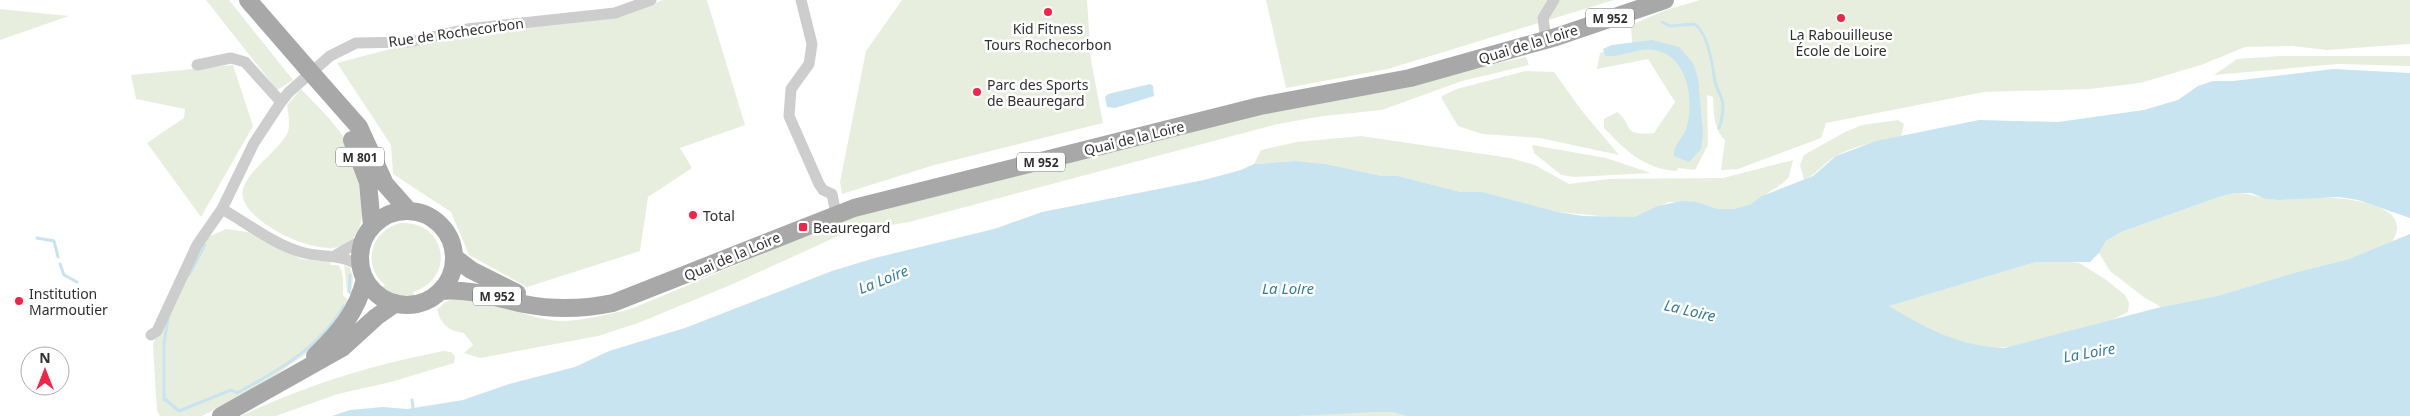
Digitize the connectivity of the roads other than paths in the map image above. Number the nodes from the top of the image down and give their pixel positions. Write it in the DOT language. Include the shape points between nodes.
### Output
graph roads {
  1 [pos="248,0"];
  2 [pos="651,0"];
  3 [pos="801,0"];
  4 [pos="1554,0"];
  5 [pos="1665,0"];
  6 [pos="1546,40"];
  7 [pos="197,65"];
  8 [pos="329,93"];
  9 [pos="281,102"];
  10 [pos="222,209"];
  11 [pos="408,210"];
  12 [pos="836,214"];
  13 [pos="368,232"];
  14 [pos="336,255"];
  15 [pos="454,257"];
  16 [pos="363,273"];
  17 [pos="440,291"];
  18 [pos="396,303"];
  19 [pos="552,307"];
  20 [pos="151,335"];
  21 [pos="299,372"];
  22 [pos="221,416"];
  1 -- 8 [label="main road, M 801"];
  2 -- 9 [label="street, Rue de Rochecorbon" via="615,12 467,29 403,42 356,43 330,56"];
  3 -- 12 [label="street" via="811,33 812,51 809,64 791,89 789,116 819,184 832,194"];
  4 -- 6 [label="street" via="1543,18"];
  5 -- 6 [label="main road, Quai de la Loire / M 952"];
  6 -- 12 [label="main road, Quai de la Loire / M 952" via="1410,78 1246,110"];
  7 -- 9 [label="street" via="232,58 245,62"];
  8 -- 11 [label="main road, M 801" via="359,127 385,184"];
  8 -- 13 [label="main road, M 801" via="365,171 370,194"];
  9 -- 10 [label="street, Rue de Rochecorbon" via="254,143"];
  10 -- 14 [label="street" via="300,252"];
  10 -- 20 [label="street, Rue de Rochecorbon" via="197,245 157,331"];
  11 -- 13 [label="main road" via="388,215"];
  11 -- 15 [label="main road" via="422,213 440,225 452,243"];
  12 -- 19 [label="main road, Quai de la Loire / M 952" via="629,298 594,307"];
  13 -- 14 [label="street"];
  13 -- 16 [label="main road" via="361,248"];
  14 -- 16 [label="street" via="353,261"];
  15 -- 17 [label="main road" via="453,270"];
  15 -- 19 [label="main road, M 952" via="492,281"];
  16 -- 18 [label="main road" via="373,290"];
  16 -- 21 [label="main road" via="358,303 351,317"];
  17 -- 18 [label="main road" via="417,304"];
  17 -- 19 [label="main road, M 952" via="476,291 525,304"];
  18 -- 21 [label="main road" via="342,348"];
  21 -- 22 [label="main road"];
}
